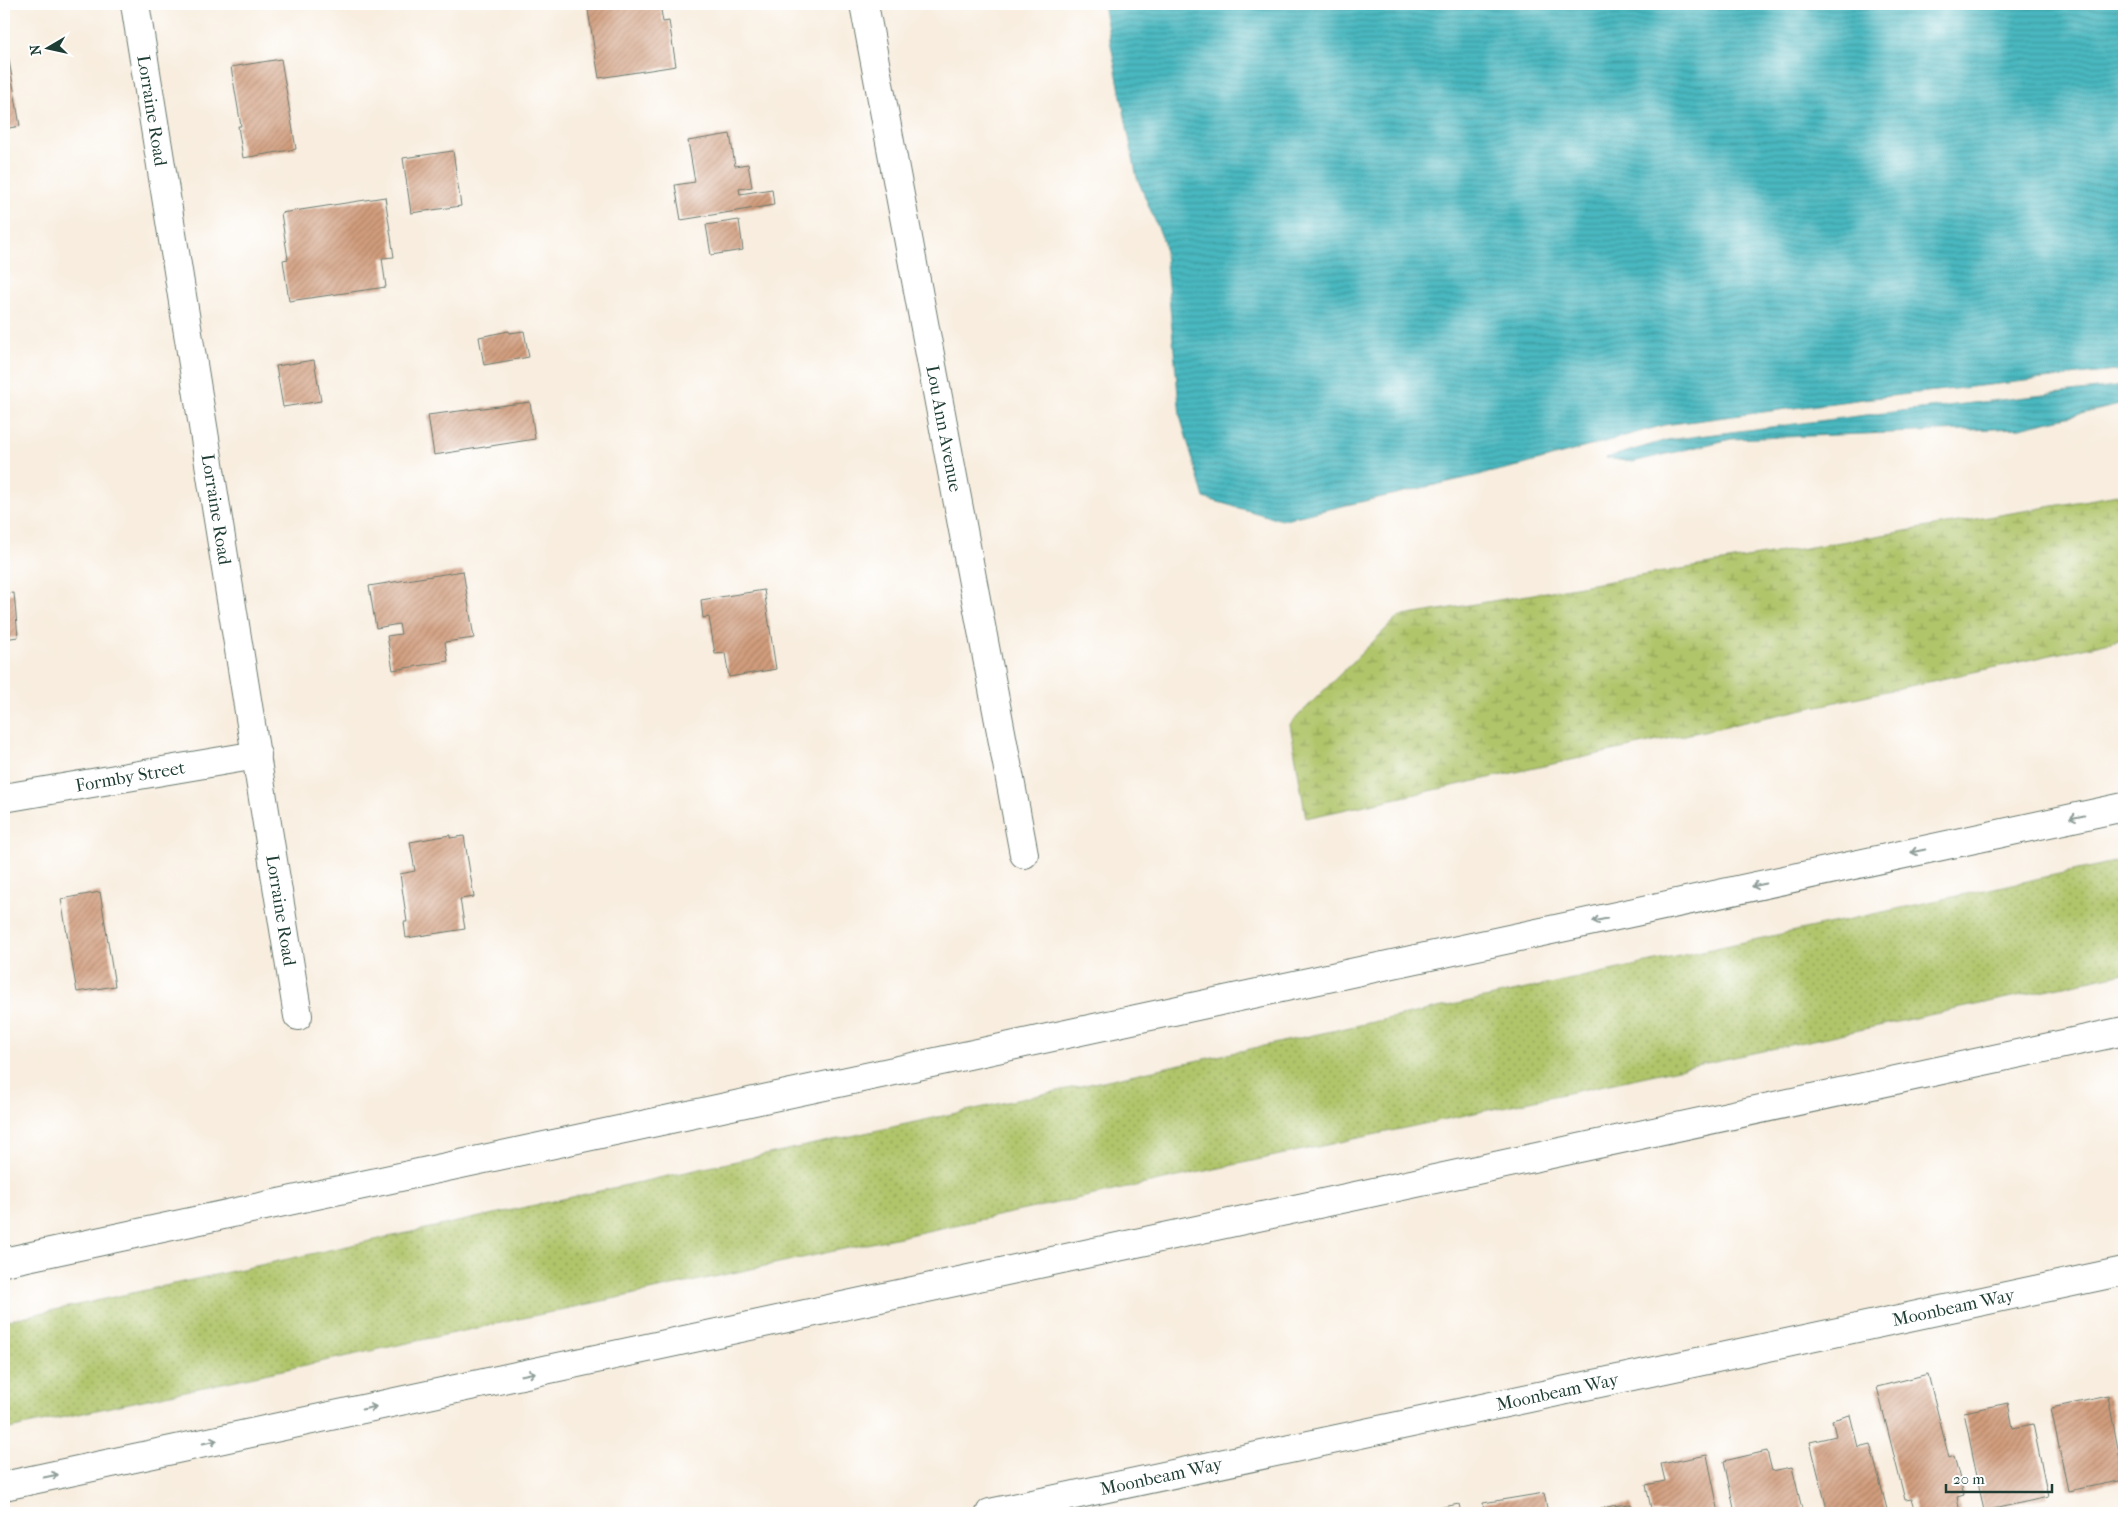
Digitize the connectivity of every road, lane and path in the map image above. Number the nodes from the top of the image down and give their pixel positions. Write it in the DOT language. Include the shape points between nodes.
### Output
graph roads {
  1 [pos="135,4"];
  2 [pos="864,4"];
  3 [pos="256,755"];
  4 [pos="4,798"];
  5 [pos="2124,807"];
  6 [pos="1024,854"];
  7 [pos="298,1016"];
  8 [pos="2124,1031"];
  9 [pos="4,1262"];
  10 [pos="2124,1271"];
  11 [pos="4,1486"];
  12 [pos="990,1513"];
  1 -- 3 [label="main road, Lorraine Road"];
  2 -- 6 [label="main road, Lou Ann Avenue"];
  3 -- 4 [label="main road, Formby Street"];
  3 -- 7 [label="main road, Lorraine Road"];
  5 -- 9 [label="main road, one-way"];
  11 -- 8 [label="main road, one-way"];
  10 -- 12 [label="main road, Moonbeam Way"];
}
